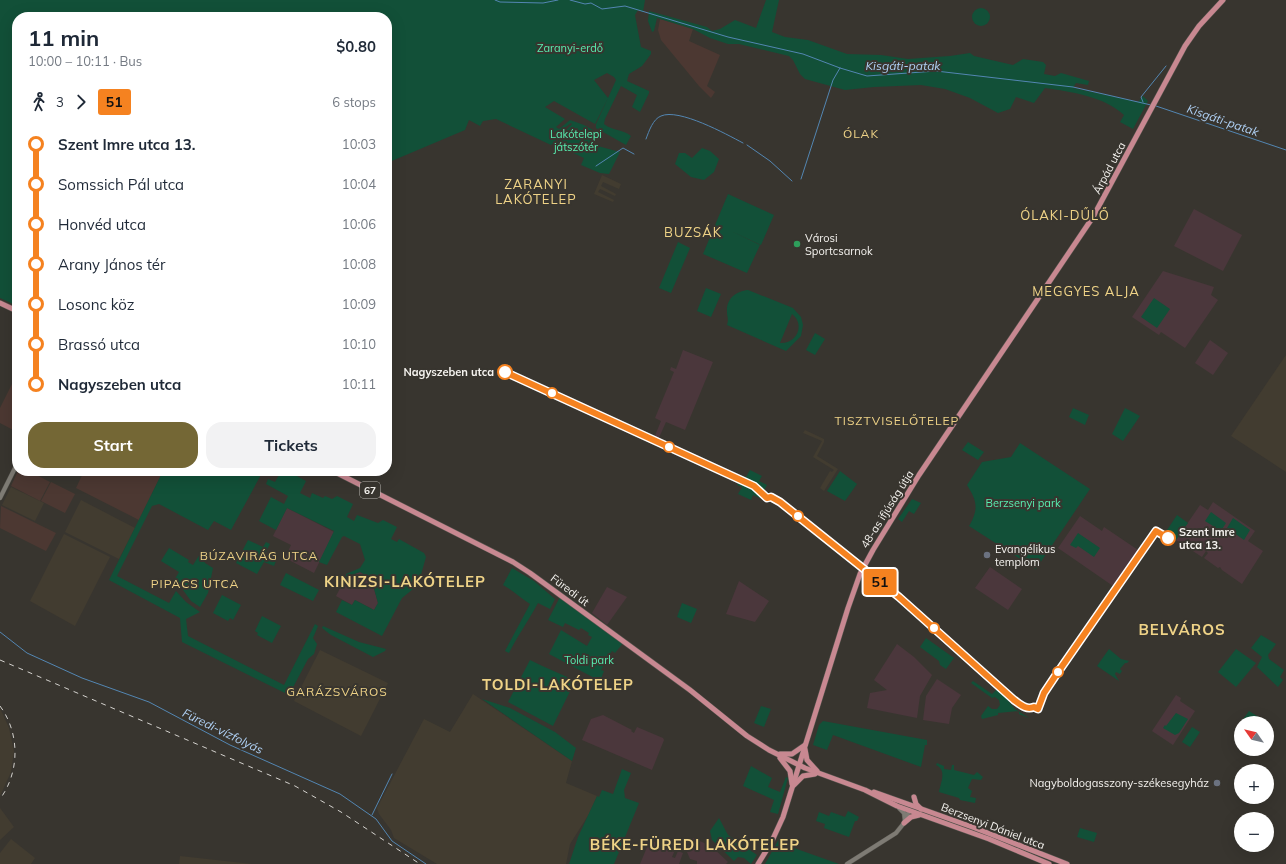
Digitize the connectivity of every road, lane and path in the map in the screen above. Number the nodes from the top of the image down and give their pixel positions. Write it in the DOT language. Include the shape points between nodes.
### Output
graph roads {
  1 [pos="1223,0"];
  2 [pos="0,303"];
  3 [pos="1034,308"];
  4 [pos="12,309"];
  5 [pos="12,474"];
  6 [pos="343,476"];
  7 [pos="0,498"];
  8 [pos="806,744"];
  9 [pos="777,754"];
  10 [pos="799,765"];
  11 [pos="819,774"];
  12 [pos="792,788"];
  13 [pos="865,790"];
  14 [pos="914,797"];
  15 [pos="897,806"];
  16 [pos="910,809"];
  17 [pos="921,812"];
  18 [pos="904,823"];
  19 [pos="758,864"];
  20 [pos="847,864"];
  21 [pos="1049,864"];
  22 [pos="1067,864"];
  1 -- 3 [label="main road, Árpád utca" via="1191,38 1101,204"];
  2 -- 4 [label="main road"];
  3 -- 8 [label="main road, 48-as ifjúság útja" via="919,475 860,574"];
  5 -- 7 [label="street"];
  6 -- 9 [label="main road, Füredi út / 67" via="513,562 690,690 747,736"];
  8 -- 9 [label="main road" via="792,754"];
  8 -- 10 [label="main road, 48-as ifjúság útja"];
  8 -- 11 [label="main road" via="808,760"];
  9 -- 10 [label="main road, 67"];
  9 -- 12 [label="main road" via="790,771"];
  10 -- 11 [label="main road, 67"];
  10 -- 12 [label="main road, 48-as ifjúság útja"];
  11 -- 12 [label="main road" via="803,776"];
  11 -- 13 [label="main road, 67"];
  12 -- 19 [label="main road" via="777,832"];
  13 -- 15 [label="main road, 67"];
  13 -- 16 [label="main road, 67" via="878,792"];
  14 -- 17 [label="main road"];
  15 -- 16 [label="main road, 67"];
  15 -- 18 [label="street" via="904,813"];
  16 -- 17 [label="main road, Berzsenyi Dániel utca / 67"];
  16 -- 18 [label="street"];
  17 -- 18 [label="main road"];
  17 -- 21 [label="main road, Berzsenyi Dániel utca / 67"];
  17 -- 22 [label="main road, Berzsenyi Dániel utca / 67" via="975,828"];
  18 -- 20 [label="street" via="896,833"];
}
